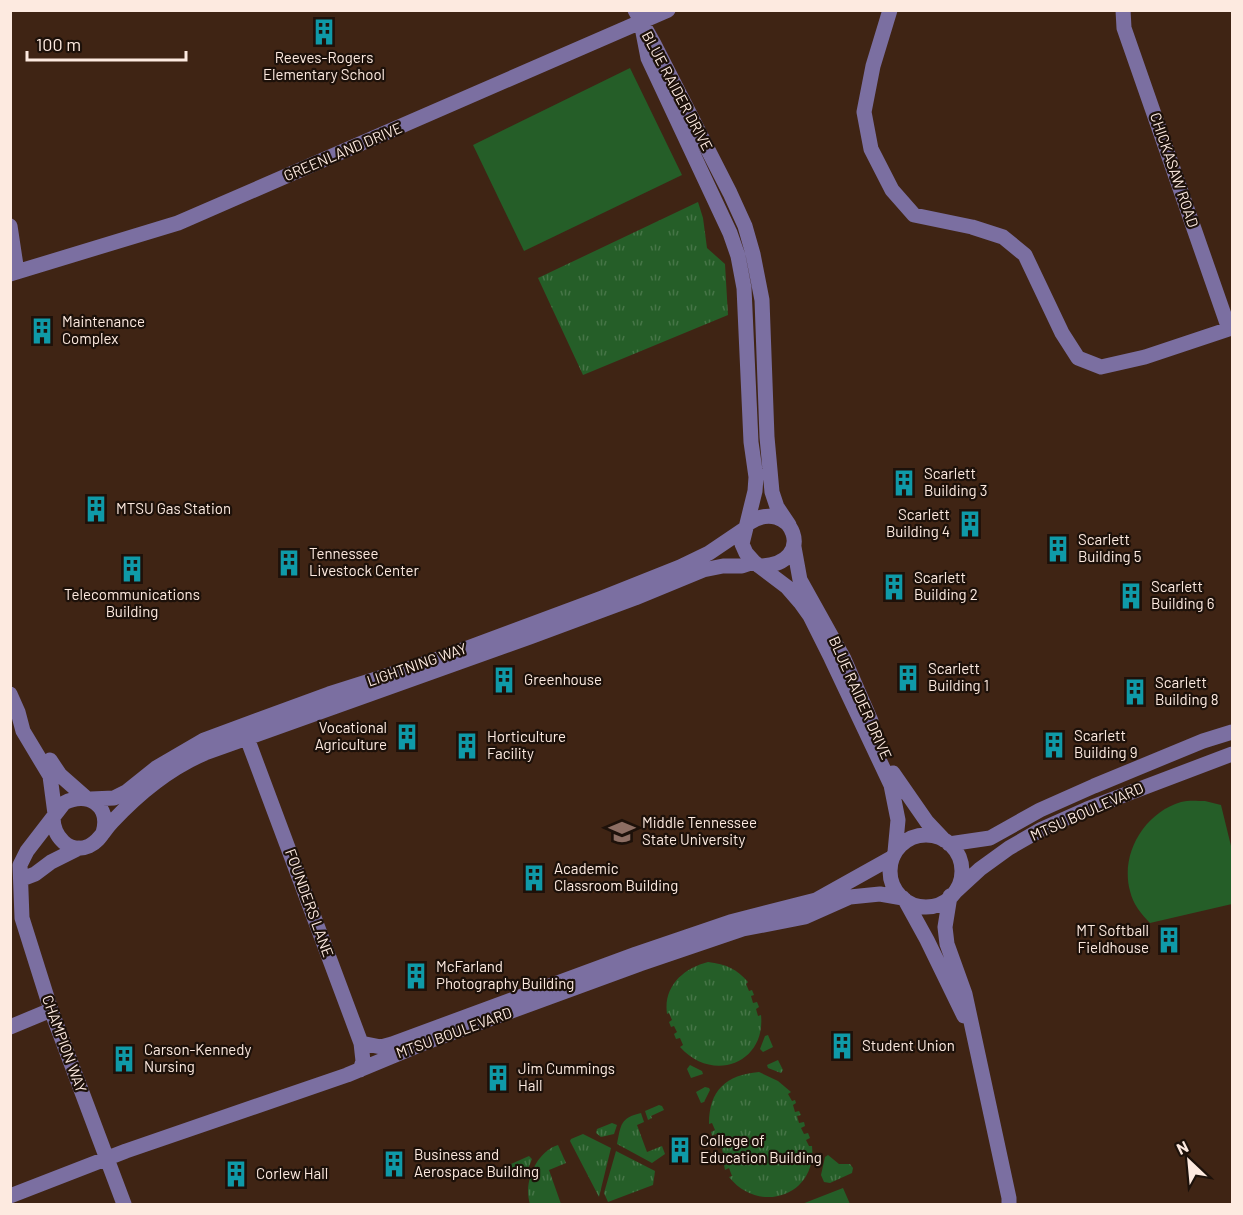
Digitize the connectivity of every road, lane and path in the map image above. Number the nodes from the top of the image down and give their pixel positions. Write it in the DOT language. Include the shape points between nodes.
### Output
graph roads {
  1 [pos="668,10"];
  2 [pos="890,10"];
  3 [pos="1124,10"];
  4 [pos="638,16"];
  5 [pos="10,226"];
  6 [pos="14,273"];
  7 [pos="1231,328"];
  8 [pos="789,525"];
  9 [pos="746,526"];
  10 [pos="794,547"];
  11 [pos="757,564"];
  12 [pos="10,694"];
  13 [pos="18,712"];
  14 [pos="1233,732"];
  15 [pos="247,738"];
  16 [pos="1233,754"];
  17 [pos="88,798"];
  18 [pos="54,815"];
  19 [pos="103,833"];
  20 [pos="946,842"];
  21 [pos="79,848"];
  22 [pos="894,854"];
  23 [pos="22,879"];
  24 [pos="952,894"];
  25 [pos="904,899"];
  26 [pos="51,1010"];
  27 [pos="10,1027"];
  28 [pos="973,1038"];
  29 [pos="361,1043"];
  30 [pos="360,1070"];
  31 [pos="107,1158"];
  32 [pos="10,1196"];
  33 [pos="124,1204"];
  34 [pos="1009,1204"];
  1 -- 4 [label="street, GREENLAND DRIVE"];
  2 -- 7 [label="street" via="864,112 871,149 892,190 914,215 972,226 1003,237 1025,255 1062,333 1078,357 1101,367"];
  3 -- 7 [label="street, CHICKASAW ROAD" via="1124,28"];
  4 -- 6 [label="street, GREENLAND DRIVE" via="178,223"];
  4 -- 8 [label="street, BLUE RAIDER DRIVE" via="745,226 762,300 766,437 772,492"];
  4 -- 9 [label="street, BLUE RAIDER DRIVE" via="648,58 738,256 744,288 756,477"];
  5 -- 6 [label="street"];
  8 -- 9 [label="street" via="776,516 765,515"];
  8 -- 10 [label="street"];
  9 -- 11 [label="street" via="742,544"];
  9 -- 17 [label="street, LIGHTNING WAY" via="709,553 680,567 408,670 204,740 156,768 126,792 114,798"];
  10 -- 11 [label="street" via="786,560 778,564"];
  10 -- 20 [label="street, BLUE RAIDER DRIVE" via="800,580 844,659 895,777"];
  11 -- 15 [label="street, LIGHTNING WAY" via="703,570 520,641"];
  11 -- 22 [label="street, BLUE RAIDER DRIVE" via="800,602 891,785 897,820"];
  12 -- 13 [label="street"];
  13 -- 17 [label="street" via="58,773"];
  13 -- 18 [label="street" via="23,731 50,776"];
  14 -- 20 [label="street, MTSU BOULEVARD" via="1094,786 990,838"];
  15 -- 19 [label="street, LIGHTNING WAY" via="168,772"];
  15 -- 29 [label="street, FOUNDERS LANE"];
  16 -- 24 [label="street, MTSU BOULEVARD" via="1042,829 1009,848"];
  17 -- 18 [label="street" via="72,798"];
  17 -- 19 [label="street" via="99,805 104,815"];
  18 -- 21 [label="street" via="55,831 61,840"];
  18 -- 23 [label="street, CHAMPION WAY" via="27,851 20,865"];
  19 -- 21 [label="street" via="88,847"];
  20 -- 22 [label="street" via="934,835 912,837"];
  20 -- 24 [label="street" via="959,858 962,869"];
  21 -- 23 [label="street"];
  22 -- 25 [label="street" via="892,883"];
  22 -- 29 [label="street, MTSU BOULEVARD" via="816,900 709,929 392,1044 381,1047"];
  23 -- 26 [label="street, CHAMPION WAY" via="22,918"];
  24 -- 25 [label="street" via="932,906 915,905"];
  24 -- 28 [label="street" via="945,927 947,944 965,994"];
  25 -- 28 [label="street"];
  25 -- 30 [label="street, MTSU BOULEVARD" via="880,894 850,897 805,917 743,929 424,1043"];
  26 -- 27 [label="street"];
  26 -- 31 [label="street, CHAMPION WAY"];
  28 -- 34 [label="street"];
  29 -- 30 [label="street, FOUNDERS LANE"];
  30 -- 31 [label="street, MTSU BOULEVARD"];
  31 -- 32 [label="street, MTSU BOULEVARD"];
  31 -- 33 [label="street, CHAMPION WAY"];
}
